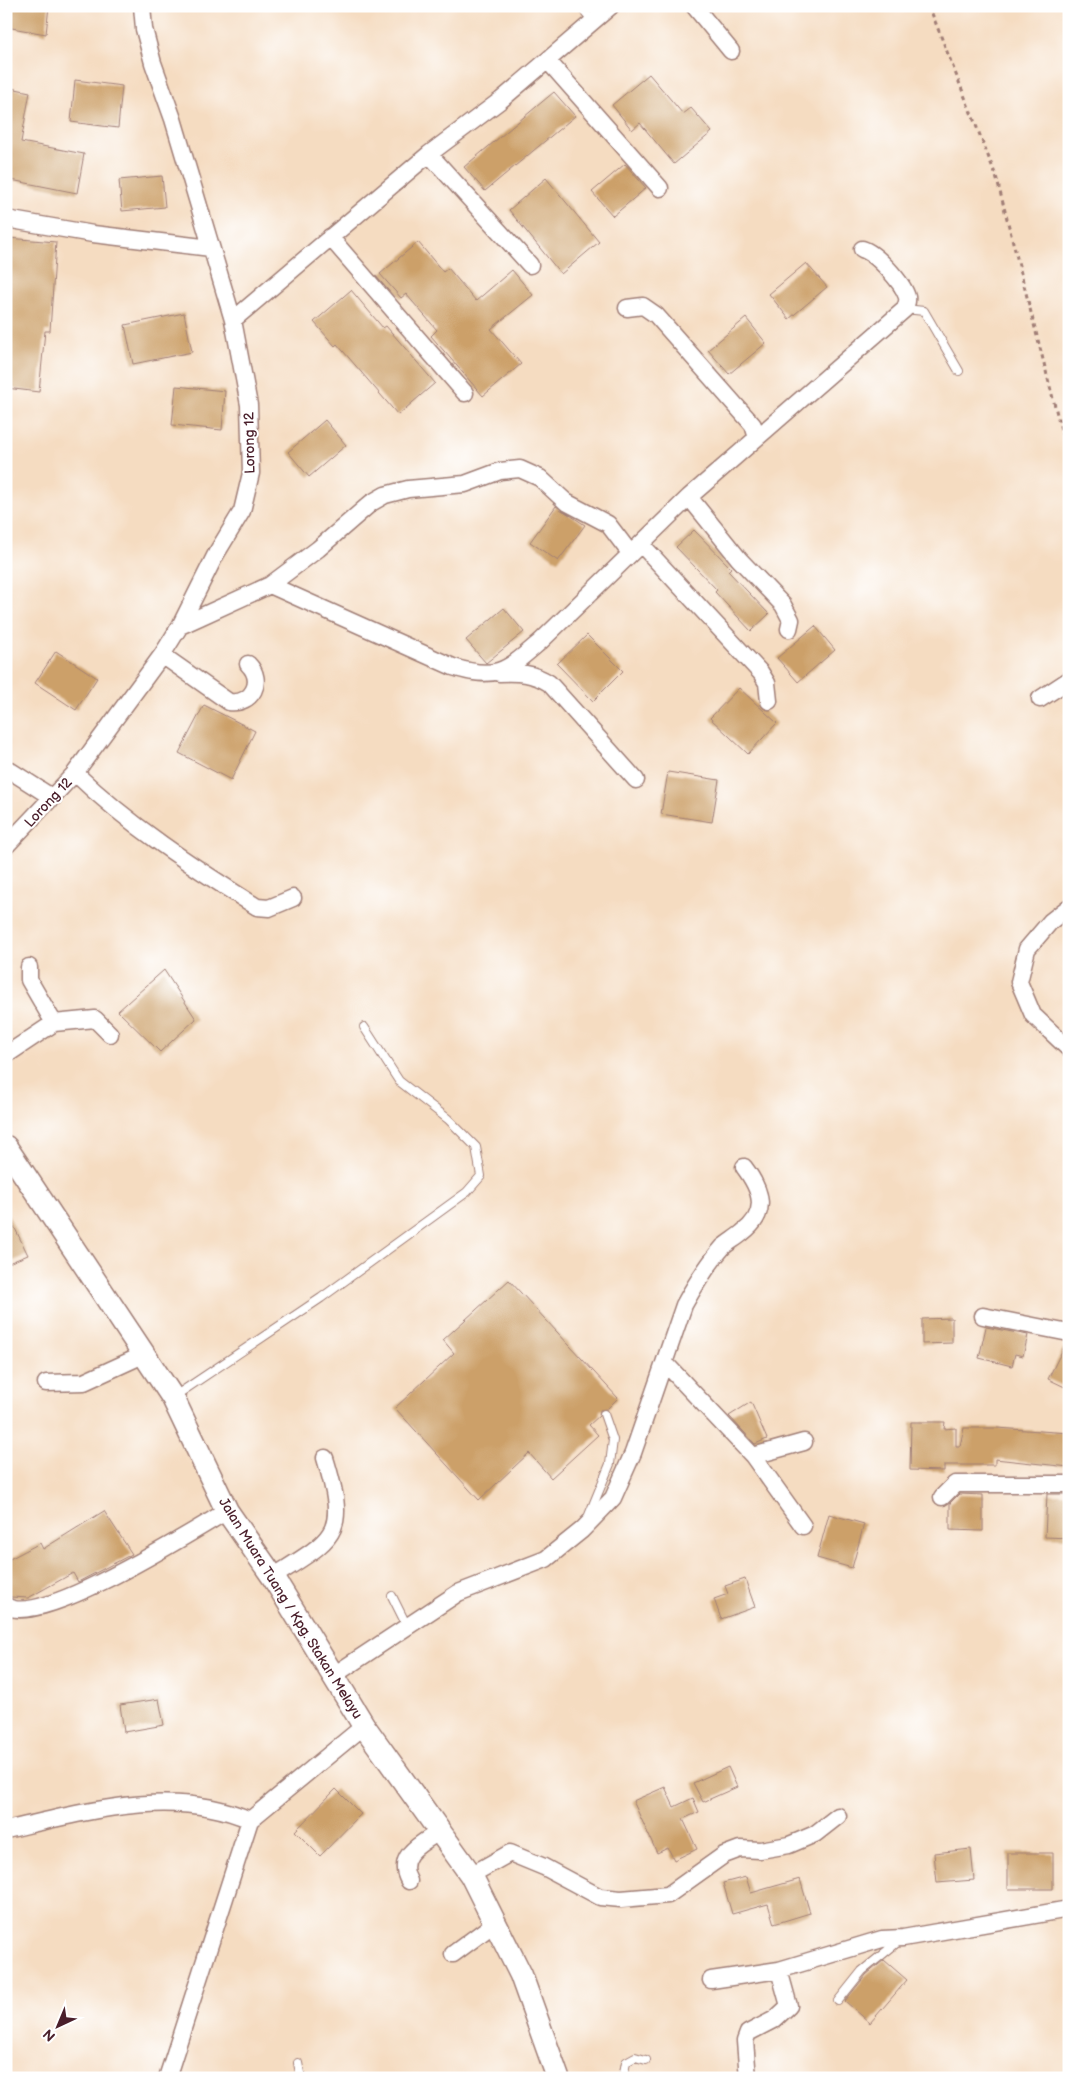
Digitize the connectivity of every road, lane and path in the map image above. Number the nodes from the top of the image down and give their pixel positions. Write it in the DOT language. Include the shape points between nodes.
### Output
graph roads {
  1 [pos="142,6"];
  2 [pos="580,6"];
  3 [pos="611,6"];
  4 [pos="694,6"];
  5 [pos="929,6"];
  6 [pos="592,20"];
  7 [pos="731,51"];
  8 [pos="548,61"];
  9 [pos="430,154"];
  10 [pos="660,188"];
  11 [pos="6,219"];
  12 [pos="330,237"];
  13 [pos="211,248"];
  14 [pos="862,249"];
  15 [pos="530,265"];
  16 [pos="627,308"];
  17 [pos="906,309"];
  18 [pos="233,320"];
  19 [pos="959,371"];
  20 [pos="466,393"];
  21 [pos="757,438"];
  22 [pos="1069,461"];
  23 [pos="689,497"];
  24 [pos="636,548"];
  25 [pos="270,585"];
  26 [pos="180,626"];
  27 [pos="789,629"];
  28 [pos="162,655"];
  29 [pos="248,664"];
  30 [pos="499,673"];
  31 [pos="1069,680"];
  32 [pos="1040,699"];
  33 [pos="769,701"];
  34 [pos="6,768"];
  35 [pos="75,773"];
  36 [pos="636,780"];
  37 [pos="53,798"];
  38 [pos="6,846"];
  39 [pos="293,898"];
  40 [pos="1069,907"];
  41 [pos="28,967"];
  42 [pos="54,1022"];
  43 [pos="364,1027"];
  44 [pos="110,1034"];
  45 [pos="1069,1049"];
  46 [pos="6,1055"];
  47 [pos="6,1147"];
  48 [pos="744,1166"];
  49 [pos="983,1316"];
  50 [pos="1069,1333"];
  51 [pos="143,1355"];
  52 [pos="665,1363"];
  53 [pos="46,1383"];
  54 [pos="173,1398"];
  55 [pos="604,1414"];
  56 [pos="804,1442"];
  57 [pos="753,1456"];
  58 [pos="325,1458"];
  59 [pos="1069,1484"];
  60 [pos="942,1497"];
  61 [pos="227,1511"];
  62 [pos="803,1526"];
  63 [pos="582,1530"];
  64 [pos="273,1577"];
  65 [pos="392,1596"];
  66 [pos="6,1606"];
  67 [pos="408,1628"];
  68 [pos="334,1675"];
  69 [pos="364,1726"];
  70 [pos="838,1816"];
  71 [pos="250,1820"];
  72 [pos="6,1830"];
  73 [pos="439,1832"];
  74 [pos="472,1875"];
  75 [pos="410,1881"];
  76 [pos="1069,1909"];
  77 [pos="495,1923"];
  78 [pos="903,1938"];
  79 [pos="453,1954"];
  80 [pos="779,1970"];
  81 [pos="711,1980"];
  82 [pos="838,2002"];
  83 [pos="646,2060"];
  84 [pos="298,2063"];
  85 [pos="167,2078"];
  86 [pos="301,2078"];
  87 [pos="558,2078"];
  88 [pos="623,2078"];
  89 [pos="748,2078"];
  1 -- 13 [label="street, Lorong 12" via="153,63"];
  2 -- 6 [label="lane"];
  3 -- 6 [label="street"];
  4 -- 7 [label="street"];
  5 -- 22 [label="path" via="996,176"];
  6 -- 8 [label="street"];
  8 -- 9 [label="street"];
  8 -- 10 [label="street"];
  9 -- 12 [label="street"];
  9 -- 15 [label="street"];
  11 -- 13 [label="street" via="93,234"];
  12 -- 18 [label="street"];
  12 -- 20 [label="street"];
  13 -- 18 [label="street, Lorong 12"];
  14 -- 17 [label="street" via="878,258 904,292 908,299"];
  16 -- 21 [label="street" via="642,306 656,315 753,425"];
  17 -- 19 [label="lane" via="924,311"];
  17 -- 21 [label="street"];
  18 -- 26 [label="street, Lorong 12" via="248,405 251,473 242,511"];
  21 -- 23 [label="street"];
  23 -- 24 [label="street"];
  23 -- 27 [label="street" via="783,605 791,620"];
  24 -- 25 [label="street" via="608,524 566,502 540,478 520,468 500,471 465,484 408,489 386,495"];
  24 -- 30 [label="street" via="541,641"];
  24 -- 33 [label="street" via="761,673 767,684"];
  25 -- 26 [label="street"];
  25 -- 30 [label="street" via="453,667 476,674"];
  26 -- 28 [label="street, Lorong 12"];
  28 -- 29 [label="street" via="218,697 236,703 250,696 258,680"];
  28 -- 35 [label="street, Lorong 12"];
  30 -- 36 [label="street" via="528,674 550,684"];
  31 -- 32 [label="street"];
  34 -- 37 [label="street"];
  35 -- 37 [label="street, Lorong 12"];
  35 -- 39 [label="street" via="125,819 161,846 257,907 269,908"];
  37 -- 38 [label="street, Lorong 12"];
  40 -- 45 [label="street" via="1051,921 1027,949 1020,982 1033,1016"];
  41 -- 42 [label="street" via="29,980"];
  42 -- 44 [label="street" via="95,1019"];
  42 -- 46 [label="street"];
  43 -- 54 [label="lane" via="399,1081 448,1119 476,1147 482,1176 467,1192 320,1298"];
  47 -- 51 [label="main road, Jalan Muara Tuang / Kpg. Stakan Melayu"];
  48 -- 52 [label="street" via="754,1180 761,1201 757,1219 724,1246 696,1283 684,1305"];
  49 -- 50 [label="street"];
  51 -- 53 [label="street" via="84,1382"];
  51 -- 54 [label="main road, Jalan Muara Tuang / Kpg. Stakan Melayu"];
  52 -- 57 [label="street"];
  52 -- 63 [label="street" via="613,1498"];
  54 -- 61 [label="main road, Jalan Muara Tuang / Kpg. Stakan Melayu"];
  55 -- 63 [label="lane" via="613,1440 610,1464"];
  56 -- 57 [label="street"];
  57 -- 62 [label="street"];
  58 -- 64 [label="street" via="337,1510 334,1531 324,1544"];
  59 -- 60 [label="street" via="955,1484"];
  61 -- 64 [label="main road, Jalan Muara Tuang / Kpg. Stakan Melayu"];
  61 -- 66 [label="street" via="89,1590 30,1609 12,1610"];
  63 -- 67 [label="street" via="546,1559 458,1593"];
  64 -- 68 [label="main road, Jalan Muara Tuang / Kpg. Stakan Melayu"];
  65 -- 67 [label="lane"];
  67 -- 68 [label="street"];
  68 -- 69 [label="main road, Jalan Muara Tuang / Kpg. Stakan Melayu"];
  69 -- 71 [label="street"];
  69 -- 73 [label="main road, Jalan Muara Tuang / Kpg. Stakan Melayu"];
  70 -- 74 [label="street" via="815,1834 789,1845 740,1850 724,1855 668,1895 621,1899 600,1897 510,1853"];
  71 -- 72 [label="street" via="228,1810 169,1803 90,1811"];
  71 -- 85 [label="street"];
  73 -- 74 [label="main road, Jalan Muara Tuang / Kpg. Stakan Melayu"];
  73 -- 75 [label="street" via="414,1848 408,1856 404,1864"];
  74 -- 77 [label="main road, Jalan Muara Tuang / Kpg. Stakan Melayu"];
  76 -- 78 [label="street"];
  77 -- 79 [label="street"];
  77 -- 87 [label="main road, Jalan Muara Tuang / Kpg. Stakan Melayu" via="521,1975"];
  78 -- 80 [label="street" via="882,1939"];
  78 -- 82 [label="lane" via="862,1971"];
  80 -- 81 [label="street"];
  80 -- 89 [label="street" via="789,2006 775,2019 748,2033 745,2040"];
  83 -- 88 [label="lane" via="635,2057 626,2062"];
  84 -- 86 [label="lane"];
}
